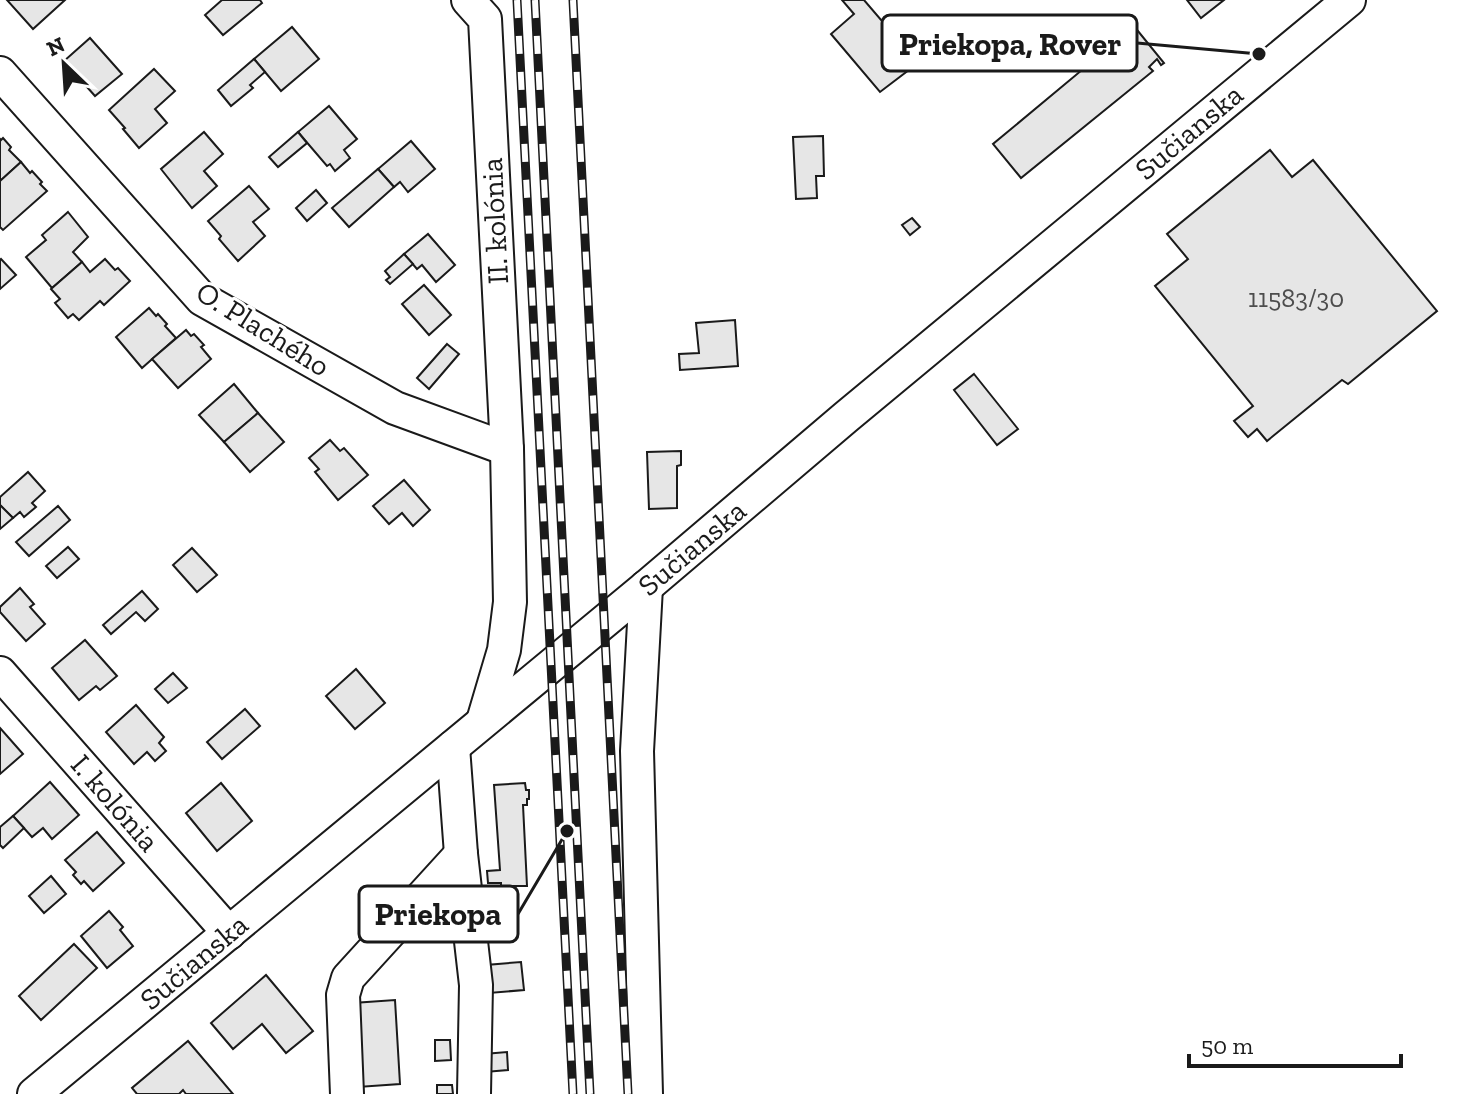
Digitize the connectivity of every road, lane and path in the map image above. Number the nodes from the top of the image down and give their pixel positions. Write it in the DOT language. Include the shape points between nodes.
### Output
graph roads {
  1 [pos="1349,0"];
  2 [pos="479,6"];
  3 [pos="0,73"];
  4 [pos="507,449"];
  5 [pos="646,587"];
  6 [pos="0,673"];
  7 [pos="483,721"];
  8 [pos="453,747"];
  9 [pos="461,854"];
  10 [pos="229,933"];
  11 [pos="34,1094"];
  12 [pos="347,1094"];
  13 [pos="474,1094"];
  14 [pos="646,1094"];
  1 -- 5 [label="street, Sučianska"];
  2 -- 4 [label="street, II. kolónia"];
  3 -- 4 [label="street, O. Plachého" via="202,299 395,408"];
  4 -- 7 [label="street, II. kolónia" via="510,602 504,650"];
  5 -- 7 [label="street, Sučianska"];
  5 -- 14 [label="street" via="637,751"];
  6 -- 10 [label="street, I. kolónia"];
  7 -- 8 [label="street, Sučianska"];
  8 -- 9 [label="street"];
  8 -- 10 [label="street, Sučianska"];
  9 -- 12 [label="street" via="348,978 343,995"];
  9 -- 13 [label="street" via="476,985"];
  10 -- 11 [label="street, Sučianska"];
}
